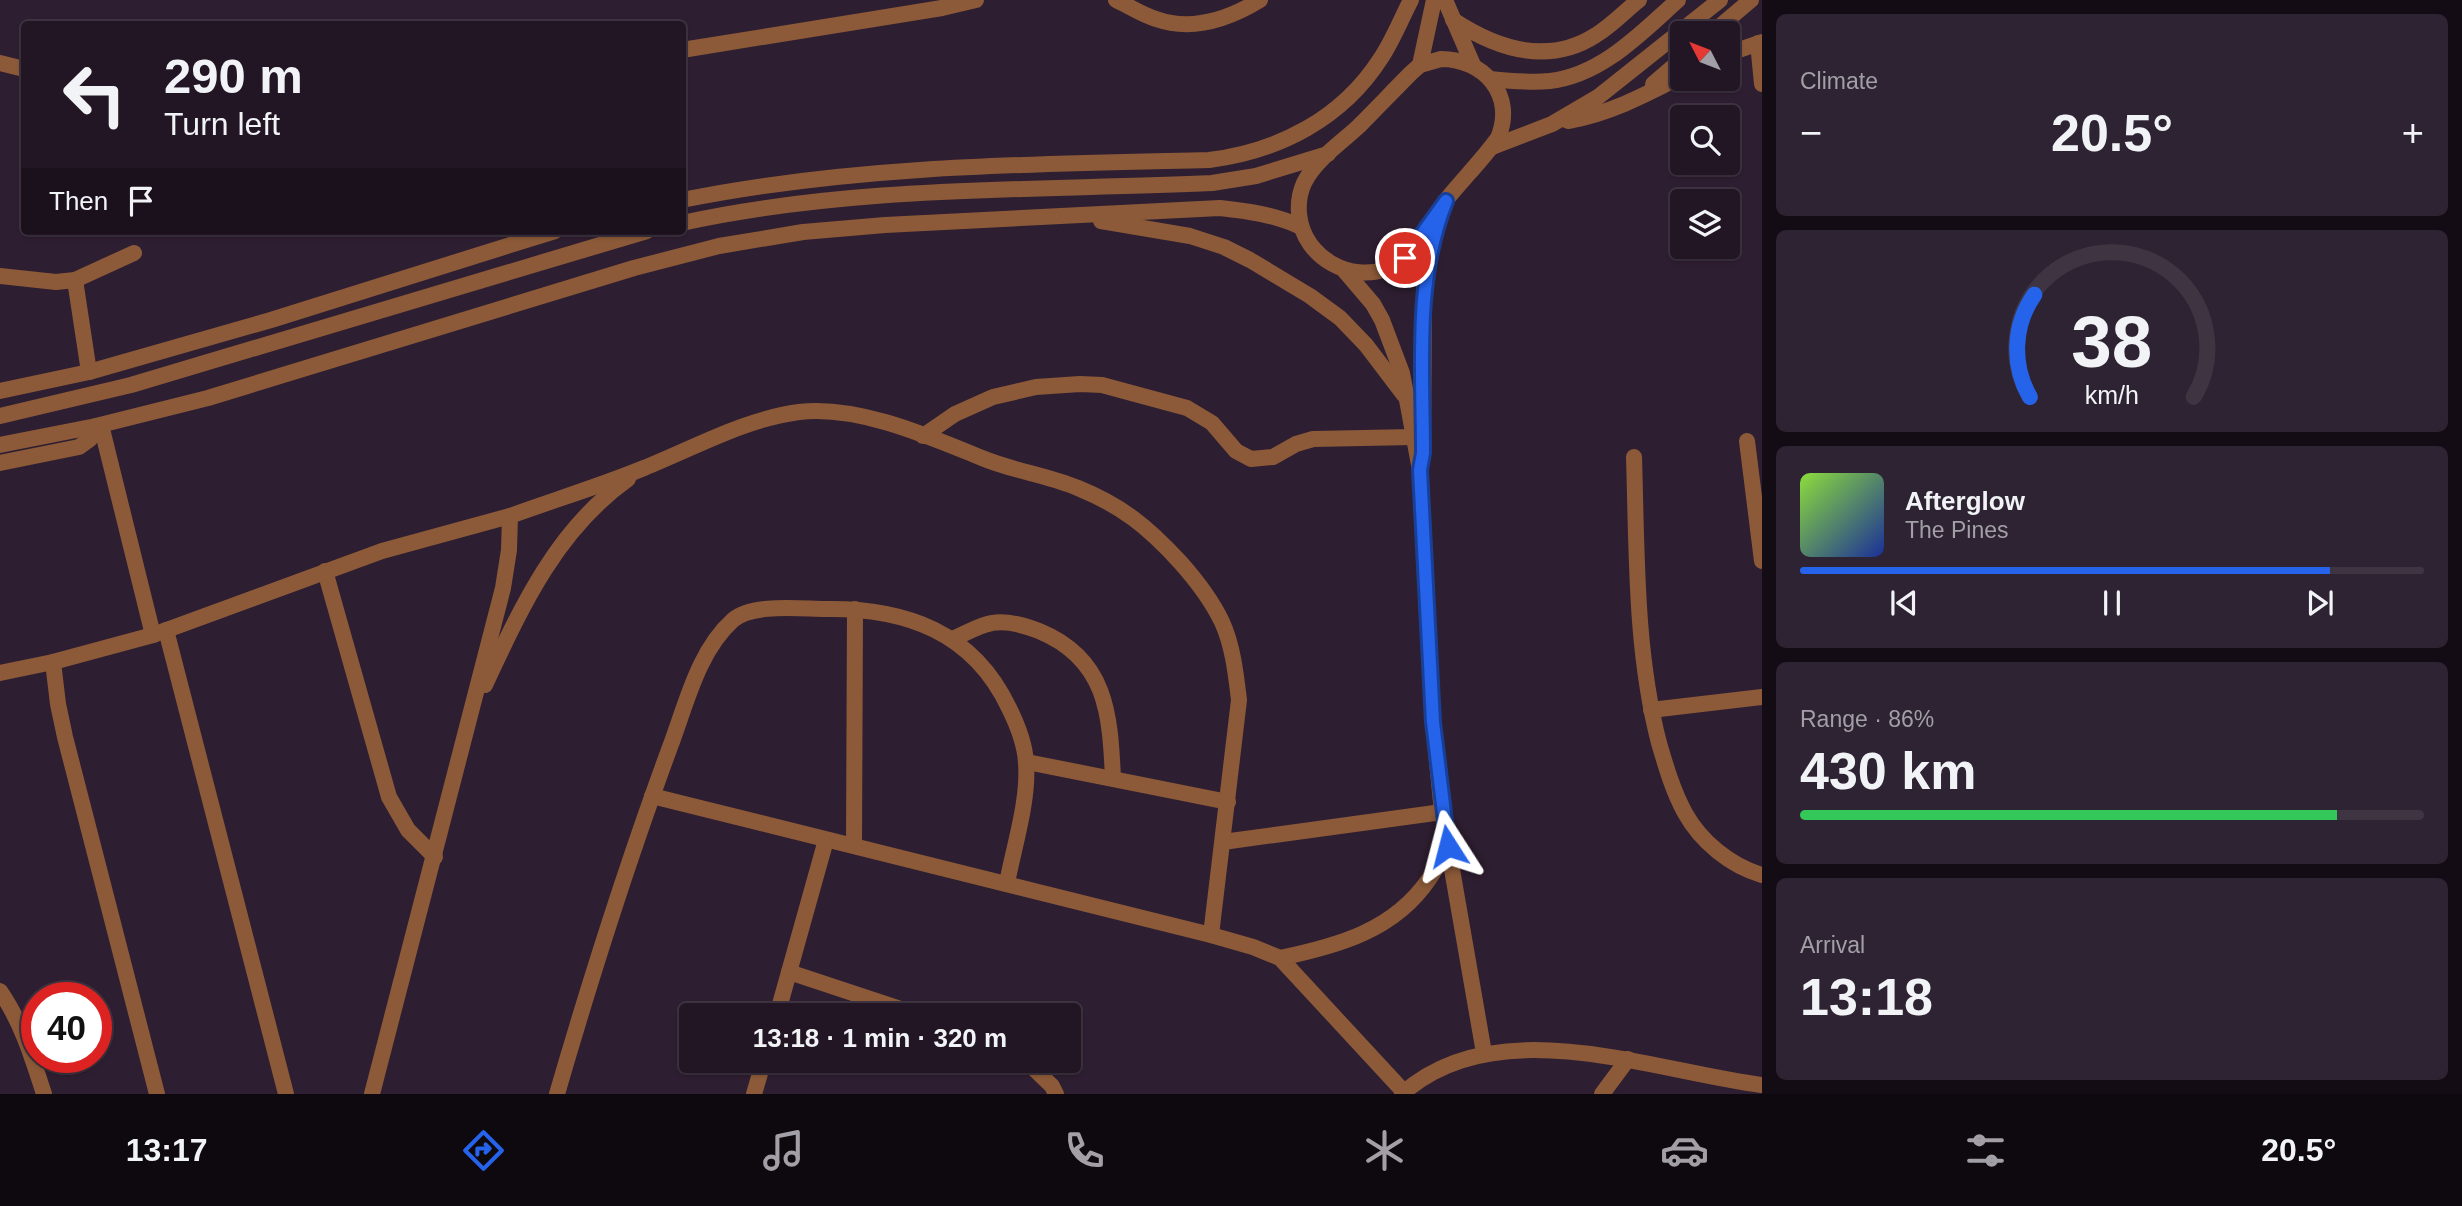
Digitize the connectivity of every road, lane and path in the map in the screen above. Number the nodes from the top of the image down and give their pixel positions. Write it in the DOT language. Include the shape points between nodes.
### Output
graph roads {
  1 [pos="976,0"];
  2 [pos="1116,0"];
  3 [pos="1260,0"];
  4 [pos="1411,0"];
  5 [pos="1434,0"];
  6 [pos="1445,0"];
  7 [pos="1639,0"];
  8 [pos="1678,0"];
  9 [pos="1720,0"];
  10 [pos="1751,0"];
  11 [pos="1453,20"];
  12 [pos="1726,21"];
  13 [pos="1597,35"];
  14 [pos="1760,42"];
  15 [pos="686,49"];
  16 [pos="1740,49"];
  17 [pos="1610,57"];
  18 [pos="0,63"];
  19 [pos="1420,65"];
  20 [pos="1473,65"];
  21 [pos="21,68"];
  22 [pos="1670,69"];
  23 [pos="1490,79"];
  24 [pos="1670,82"];
  25 [pos="1762,84"];
  26 [pos="1633,101"];
  27 [pos="1552,124"];
  28 [pos="1492,147"];
  29 [pos="1328,154"];
  30 [pos="1190,160"];
  31 [pos="1190,184"];
  32 [pos="686,199"];
  33 [pos="1446,201"];
  34 [pos="1068,216"];
  35 [pos="686,222"];
  36 [pos="1301,227"];
  37 [pos="542,235"];
  38 [pos="634,235"];
  39 [pos="134,253"];
  40 [pos="1344,270"];
  41 [pos="0,276"];
  42 [pos="75,280"];
  43 [pos="89,372"];
  44 [pos="0,391"];
  45 [pos="1406,399"];
  46 [pos="0,416"];
  47 [pos="98,425"];
  48 [pos="923,436"];
  49 [pos="1413,437"];
  50 [pos="1747,441"];
  51 [pos="0,445"];
  52 [pos="1634,457"];
  53 [pos="0,463"];
  54 [pos="642,469"];
  55 [pos="1420,470"];
  56 [pos="510,516"];
  57 [pos="1762,561"];
  58 [pos="325,571"];
  59 [pos="855,609"];
  60 [pos="160,633"];
  61 [pos="952,639"];
  62 [pos="53,662"];
  63 [pos="0,673"];
  64 [pos="1762,697"];
  65 [pos="1651,710"];
  66 [pos="472,712"];
  67 [pos="1027,762"];
  68 [pos="1114,778"];
  69 [pos="652,796"];
  70 [pos="1228,802"];
  71 [pos="1443,812"];
  72 [pos="826,840"];
  73 [pos="1223,842"];
  74 [pos="854,845"];
  75 [pos="1448,846"];
  76 [pos="435,857"];
  77 [pos="1762,875"];
  78 [pos="1007,883"];
  79 [pos="1211,935"];
  80 [pos="1279,958"];
  81 [pos="789,972"];
  82 [pos="0,990"];
  83 [pos="780,1003"];
  84 [pos="883,1003"];
  85 [pos="1484,1053"];
  86 [pos="1628,1059"];
  87 [pos="760,1073"];
  88 [pos="1038,1073"];
  89 [pos="1754,1087"];
  90 [pos="1403,1093"];
  91 [pos="44,1094"];
  92 [pos="157,1094"];
  93 [pos="286,1094"];
  94 [pos="372,1094"];
  95 [pos="557,1094"];
  96 [pos="754,1094"];
  97 [pos="1056,1094"];
  98 [pos="1602,1094"];
  1 -- 15 [label="street"];
  2 -- 3 [label="street" via="1157,20 1195,25 1235,15"];
  4 -- 30 [label="street" via="1369,75 1322,120 1263,149 1228,158"];
  5 -- 19 [label="street"];
  6 -- 11 [label="street"];
  7 -- 13 [label="street"];
  8 -- 17 [label="street"];
  9 -- 27 [label="street" via="1619,82"];
  10 -- 12 [label="street"];
  11 -- 13 [label="street" via="1485,39 1531,52 1565,49"];
  11 -- 20 [label="street"];
  13 -- 17 [label="street"];
  14 -- 16 [label="street"];
  14 -- 25 [label="street"];
  17 -- 23 [label="street" via="1551,81"];
  18 -- 21 [label="street"];
  19 -- 20 [label="street" via="1441,60"];
  19 -- 29 [label="street"];
  20 -- 23 [label="street"];
  22 -- 26 [label="street"];
  23 -- 28 [label="street" via="1504,117"];
  24 -- 26 [label="street"];
  26 -- 27 [label="street"];
  27 -- 28 [label="street"];
  28 -- 33 [label="street"];
  29 -- 31 [label="street" via="1256,176"];
  29 -- 36 [label="street" via="1304,183"];
  30 -- 31 [label="street"];
  30 -- 32 [label="street" via="880,172"];
  31 -- 35 [label="street" via="878,195 786,204"];
  33 -- 40 [label="street" via="1412,250 1395,265 1374,272"];
  33 -- 55 [label="street" via="1430,246 1424,286"];
  34 -- 36 [label="street" via="1220,208 1262,214"];
  34 -- 45 [label="street" via="1190,236 1237,253 1340,318"];
  34 -- 47 [label="street" via="844,228 719,246 208,398"];
  36 -- 40 [label="street" via="1319,254"];
  37 -- 43 [label="street"];
  38 -- 46 [label="street" via="131,385"];
  39 -- 42 [label="street"];
  40 -- 45 [label="street" via="1382,320 1397,355"];
  41 -- 42 [label="street"];
  42 -- 43 [label="street"];
  43 -- 44 [label="street"];
  45 -- 49 [label="street"];
  47 -- 51 [label="street"];
  47 -- 53 [label="street" via="79,447"];
  47 -- 60 [label="street"];
  48 -- 49 [label="street" via="955,414 993,397 1036,387 1080,384 1102,385 1187,408 1212,423 1236,451 1251,459 1273,457 1313,439"];
  48 -- 54 [label="street" via="837,411 801,412 732,431"];
  48 -- 70 [label="street" via="1107,501 1136,518 1164,543 1204,589 1223,624 1236,673 1239,700"];
  49 -- 55 [label="street"];
  50 -- 57 [label="street"];
  52 -- 65 [label="street" via="1639,625"];
  54 -- 56 [label="street"];
  54 -- 66 [label="street" via="604,498 555,551 529,593"];
  55 -- 71 [label="street" via="1433,722"];
  56 -- 58 [label="street"];
  56 -- 66 [label="street" via="503,588"];
  58 -- 60 [label="street"];
  58 -- 76 [label="street" via="389,797 408,830"];
  59 -- 61 [label="street" via="890,614"];
  59 -- 69 [label="street" via="758,610 735,618 716,639 697,675"];
  59 -- 74 [label="street"];
  60 -- 62 [label="street"];
  60 -- 93 [label="street"];
  61 -- 67 [label="street" via="976,658 1002,692"];
  61 -- 68 [label="street" via="993,623 1011,623 1055,638 1074,650 1104,697"];
  62 -- 63 [label="street"];
  62 -- 92 [label="street" via="65,737"];
  64 -- 65 [label="street"];
  65 -- 77 [label="street" via="1668,776 1686,815 1731,861"];
  66 -- 76 [label="street"];
  67 -- 68 [label="street"];
  67 -- 78 [label="street"];
  68 -- 70 [label="street"];
  69 -- 72 [label="street"];
  69 -- 95 [label="street"];
  70 -- 73 [label="street"];
  71 -- 73 [label="street"];
  71 -- 75 [label="street"];
  72 -- 74 [label="street"];
  72 -- 81 [label="street"];
  73 -- 79 [label="street"];
  74 -- 78 [label="street"];
  75 -- 80 [label="street" via="1429,881 1386,923 1334,946"];
  75 -- 85 [label="street"];
  76 -- 94 [label="street"];
  78 -- 79 [label="street"];
  79 -- 80 [label="street"];
  80 -- 90 [label="street"];
  81 -- 83 [label="street"];
  81 -- 84 [label="street"];
  82 -- 91 [label="street" via="26,1037"];
  85 -- 86 [label="street" via="1539,1050"];
  85 -- 90 [label="street" via="1443,1067"];
  86 -- 89 [label="street"];
  86 -- 98 [label="street"];
  87 -- 96 [label="street"];
  88 -- 97 [label="street"];
}
